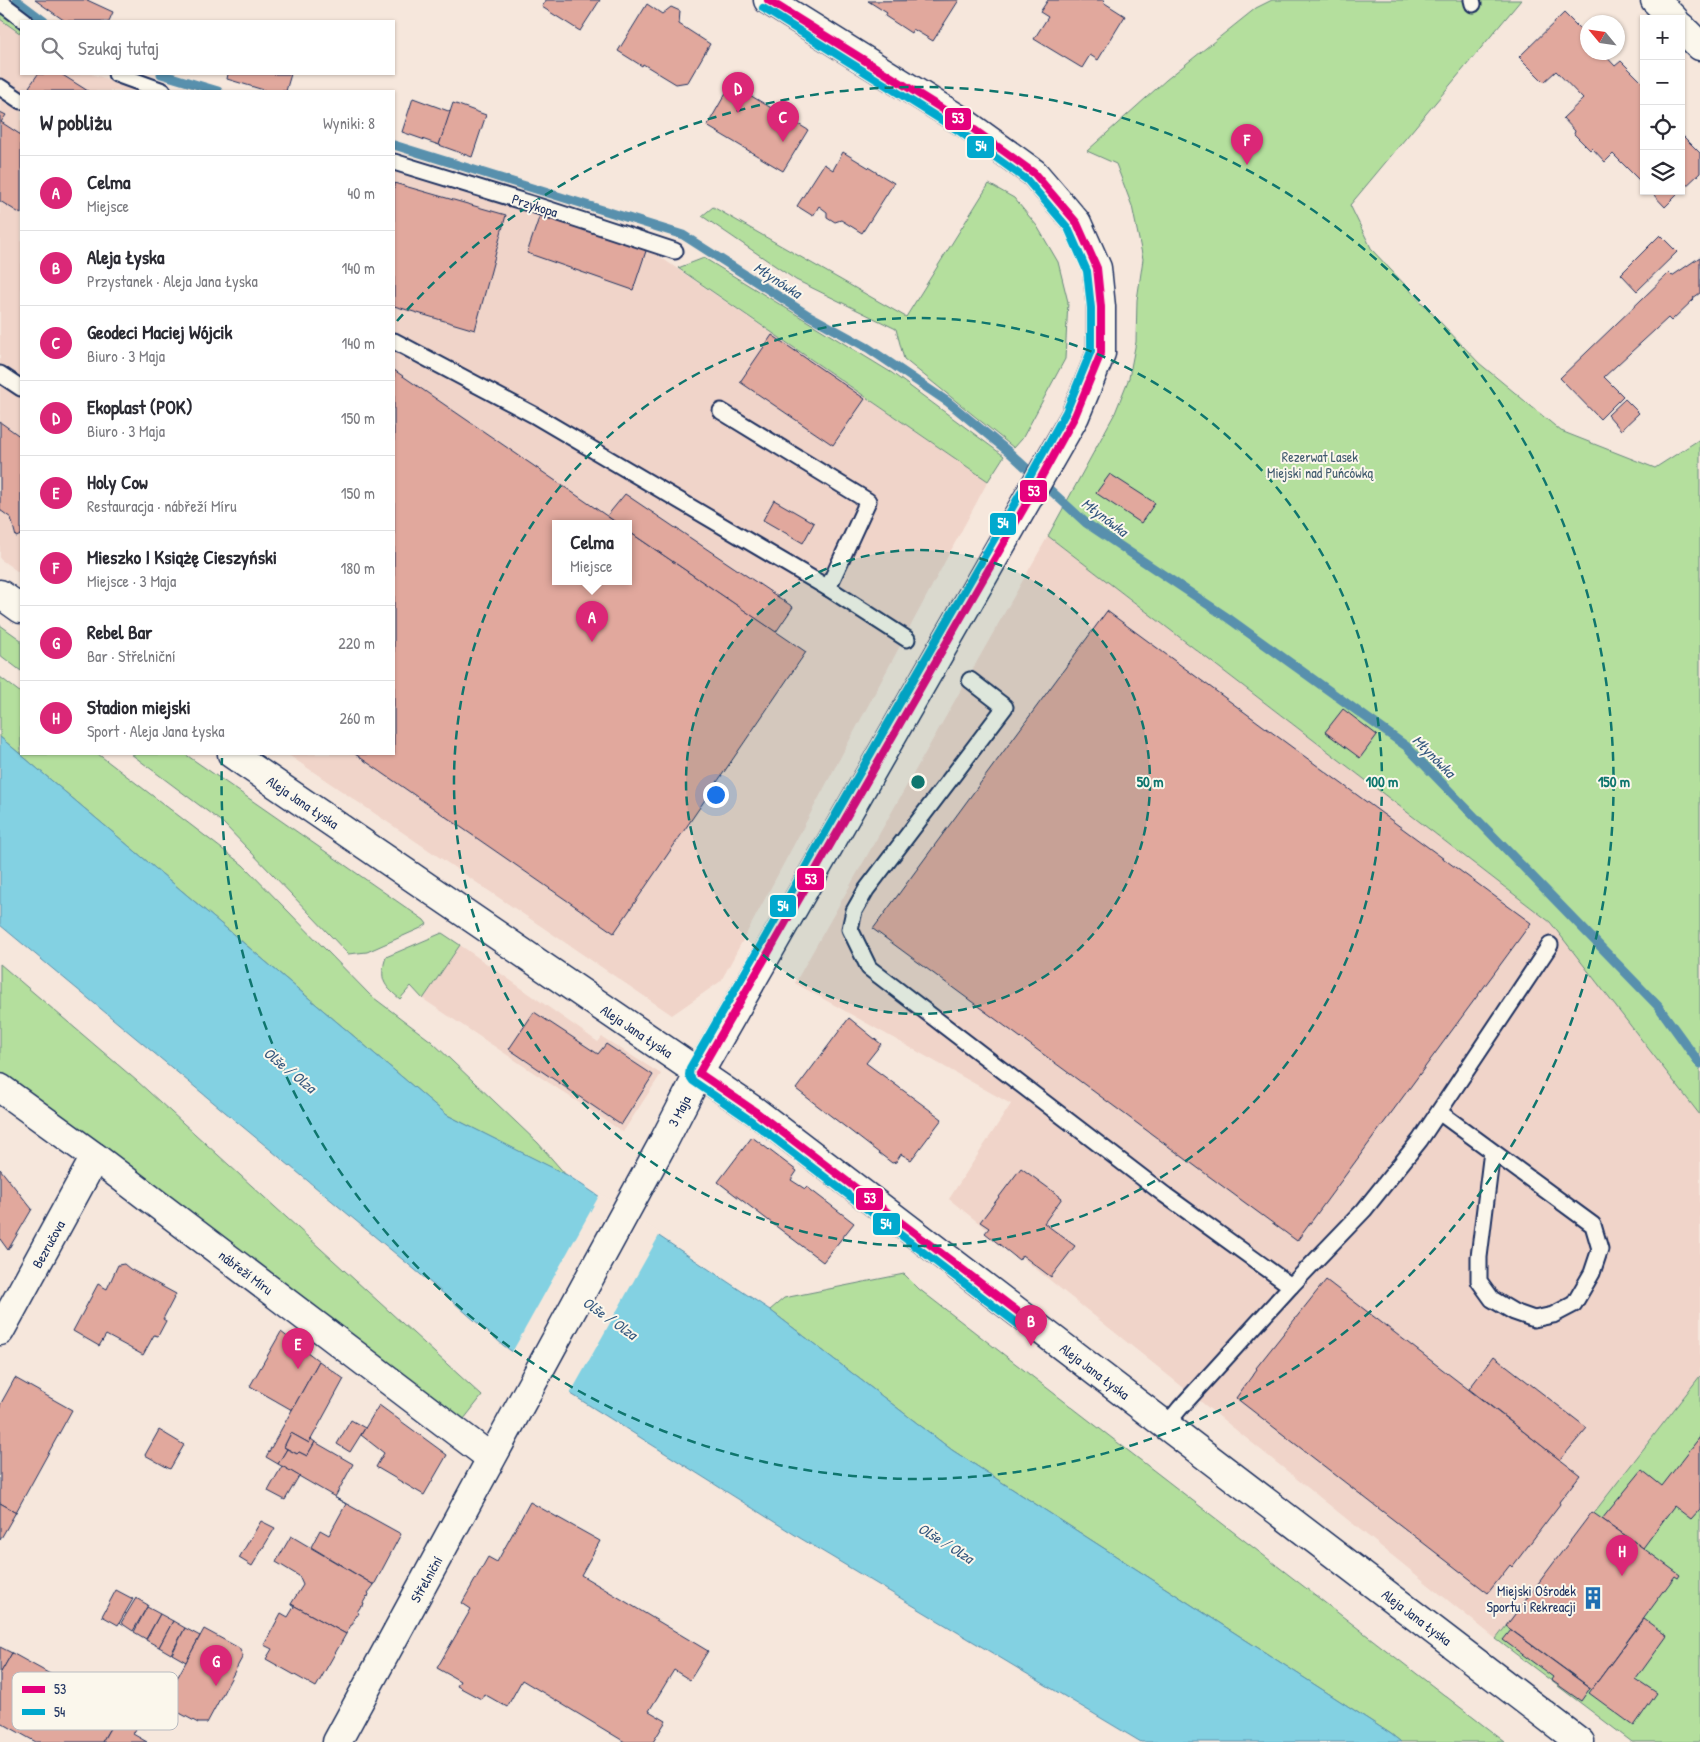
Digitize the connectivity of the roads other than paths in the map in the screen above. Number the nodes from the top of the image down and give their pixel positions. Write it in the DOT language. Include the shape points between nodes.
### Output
graph roads {
  1 [pos="768,0"];
  2 [pos="1655,0"];
  3 [pos="0,2"];
  4 [pos="1670,15"];
  5 [pos="24,20"];
  6 [pos="1685,31"];
  7 [pos="1700,46"];
  8 [pos="119,75"];
  9 [pos="0,87"];
  10 [pos="159,90"];
  11 [pos="20,100"];
  12 [pos="395,162"];
  13 [pos="675,251"];
  14 [pos="395,342"];
  15 [pos="0,374"];
  16 [pos="20,387"];
  17 [pos="721,411"];
  18 [pos="828,588"];
  19 [pos="0,594"];
  20 [pos="20,608"];
  21 [pos="907,639"];
  22 [pos="970,680"];
  23 [pos="233,755"];
  24 [pos="1550,945"];
  25 [pos="699,1073"];
  26 [pos="0,1088"];
  27 [pos="1439,1112"];
  28 [pos="1492,1151"];
  29 [pos="95,1157"];
  30 [pos="1291,1286"];
  31 [pos="0,1331"];
  32 [pos="514,1416"];
  33 [pos="1166,1425"];
  34 [pos="491,1458"];
  35 [pos="337,1742"];
  36 [pos="1580,1742"];
  1 -- 25 [label="street, 3 Maja" via="965,123 1034,173 1078,223 1097,268 1101,353 1075,416 1032,494"];
  2 -- 4 [label="street"];
  3 -- 5 [label="lane"];
  6 -- 7 [label="street"];
  8 -- 10 [label="lane"];
  9 -- 11 [label="lane"];
  12 -- 13 [label="lane, Przykopa"];
  14 -- 18 [label="lane" via="534,415"];
  15 -- 16 [label="lane"];
  17 -- 18 [label="lane" via="868,501"];
  18 -- 21 [label="lane"];
  19 -- 20 [label="street"];
  22 -- 30 [label="lane" via="1005,707 866,890 854,911 850,930 869,968 1165,1195"];
  23 -- 25 [label="street, Aleja Jana Łyska"];
  24 -- 27 [label="lane"];
  25 -- 32 [label="street, 3 Maja"];
  25 -- 33 [label="street, Aleja Jana Łyska" via="756,1112"];
  26 -- 29 [label="street, nábřeží Míru"];
  27 -- 28 [label="lane"];
  27 -- 30 [label="lane" via="1364,1210"];
  28 -- 28 [label="lane" via="1593,1225 1600,1249 1592,1274 1574,1304 1553,1315 1534,1318 1514,1312 1492,1299 1479,1281"];
  29 -- 31 [label="street, Bezručova"];
  29 -- 34 [label="street, nábřeží Míru"];
  30 -- 33 [label="lane"];
  32 -- 34 [label="street, Střelniční"];
  33 -- 36 [label="street, Aleja Jana Łyska"];
  34 -- 35 [label="street, Střelniční"];
}
